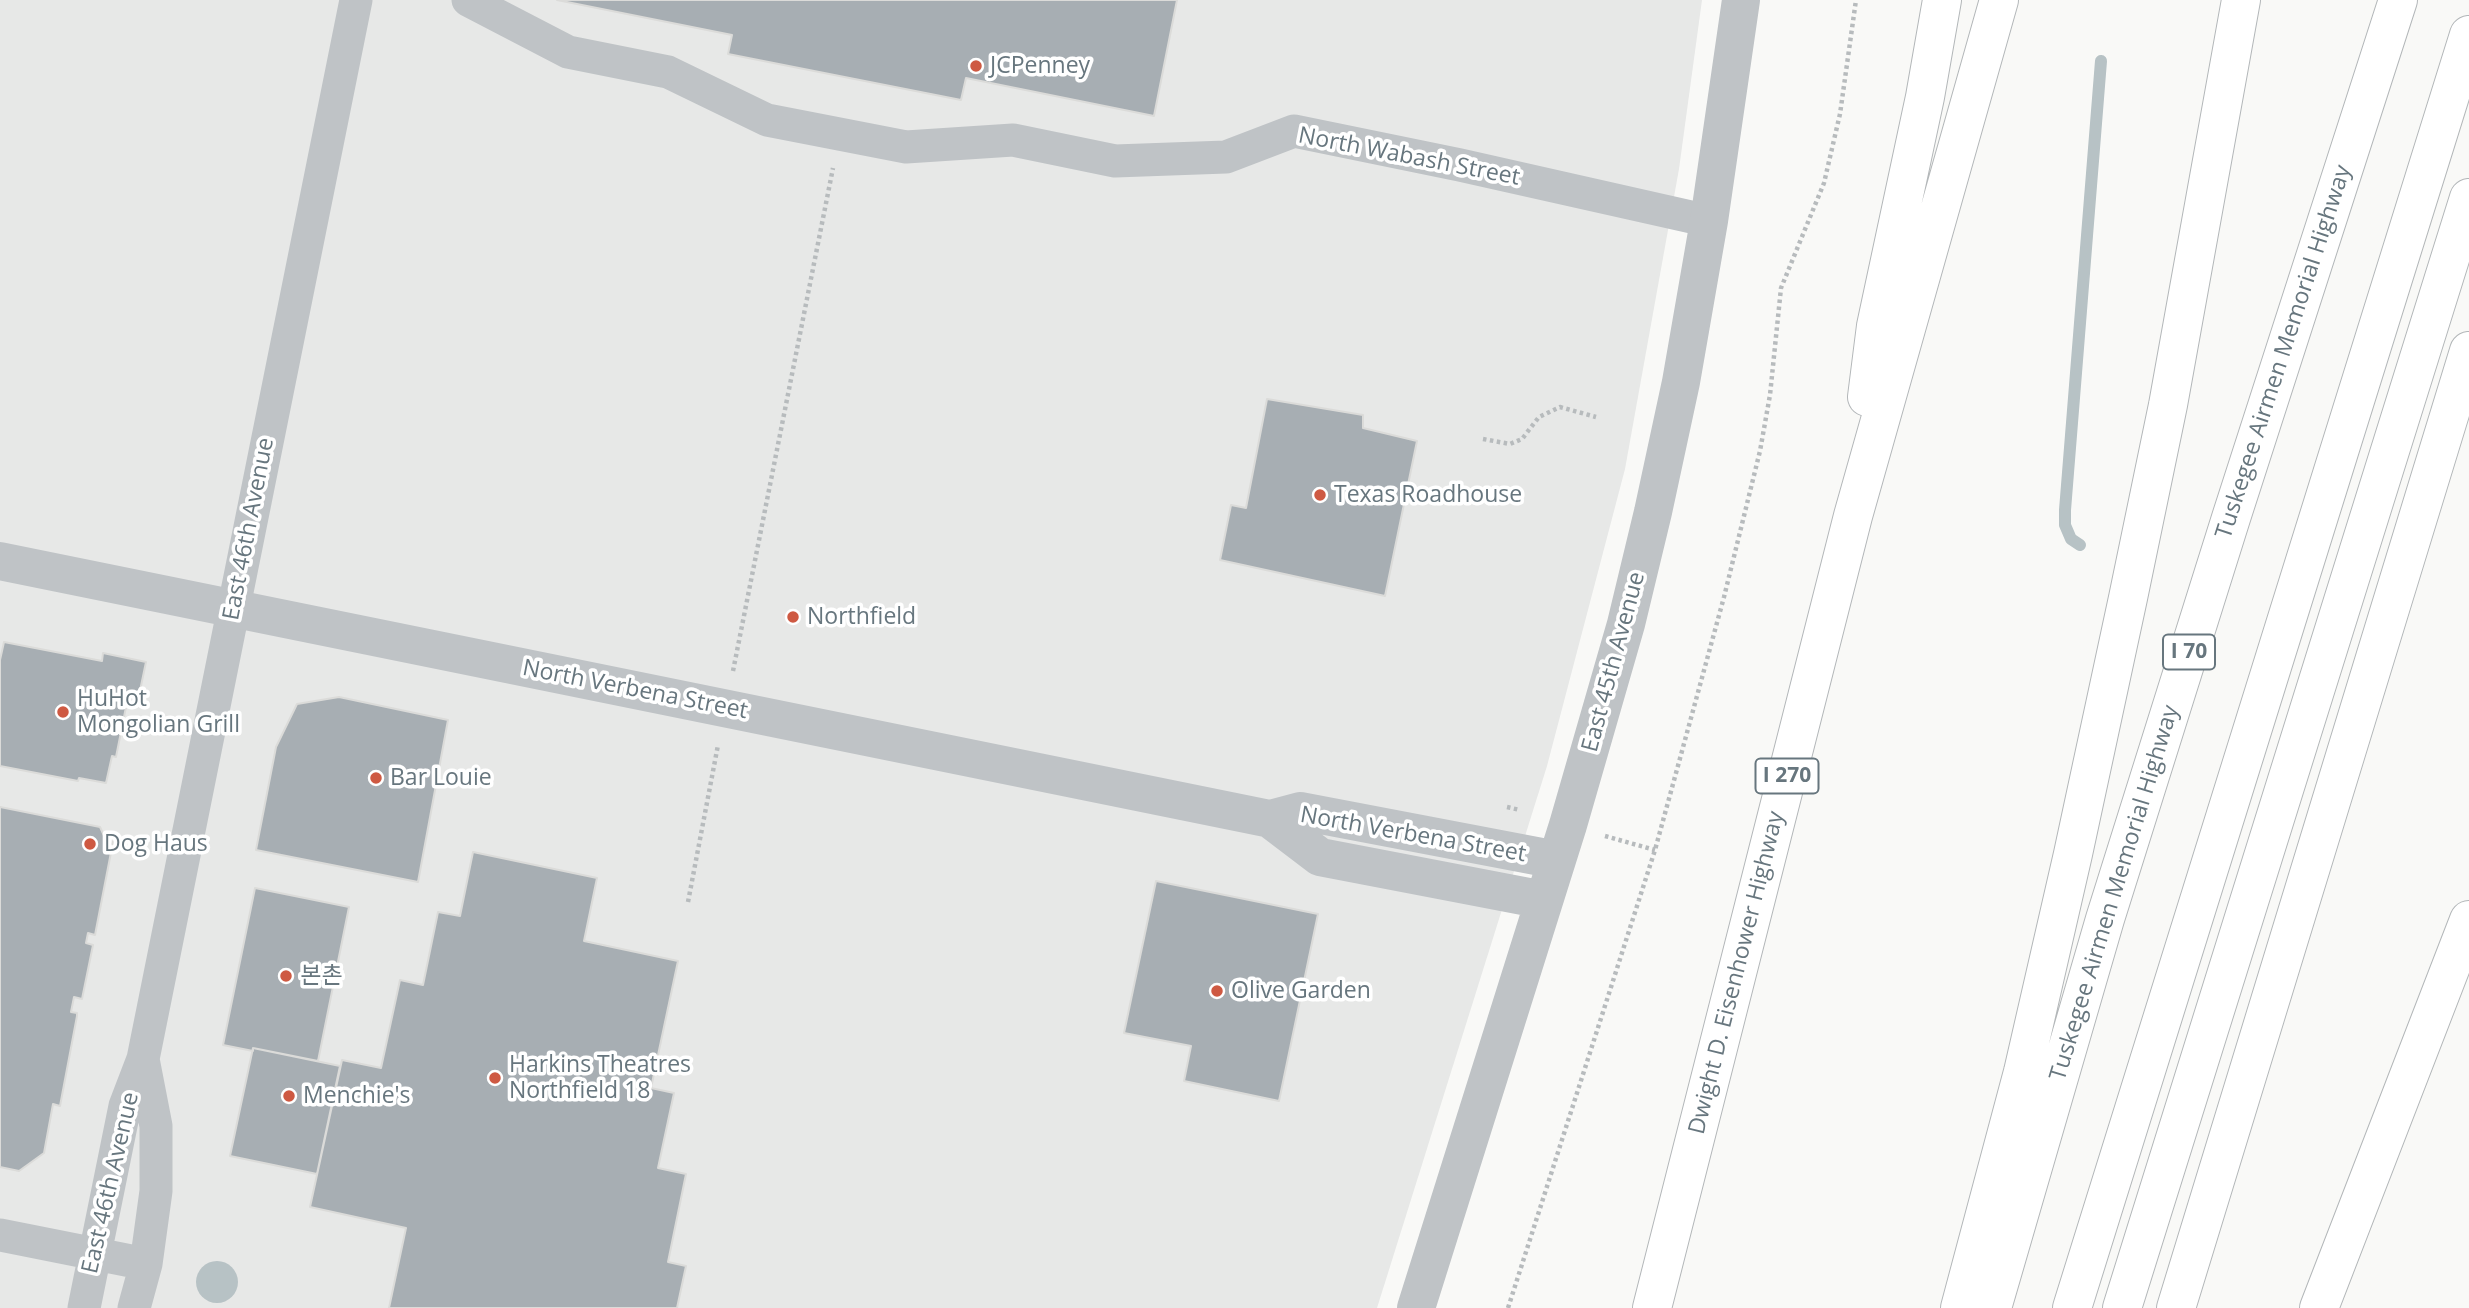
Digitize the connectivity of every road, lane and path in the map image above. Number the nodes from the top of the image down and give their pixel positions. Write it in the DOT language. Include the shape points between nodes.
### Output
graph roads {
  1 [pos="356,0"];
  2 [pos="468,0"];
  3 [pos="1741,0"];
  4 [pos="1856,0"];
  5 [pos="1942,0"];
  6 [pos="1999,0"];
  7 [pos="2241,0"];
  8 [pos="2398,0"];
  9 [pos="2469,35"];
  10 [pos="840,135"];
  11 [pos="2469,198"];
  12 [pos="1709,221"];
  13 [pos="2469,351"];
  14 [pos="1596,417"];
  15 [pos="1483,439"];
  16 [pos="1853,516"];
  17 [pos="0,561"];
  18 [pos="233,608"];
  19 [pos="725,708"];
  20 [pos="1270,819"];
  21 [pos="1557,860"];
  22 [pos="1544,900"];
  23 [pos="688,902"];
  24 [pos="2469,920"];
  25 [pos="143,1059"];
  26 [pos="0,1235"];
  27 [pos="94,1253"];
  28 [pos="146,1264"];
  29 [pos="84,1308"];
  30 [pos="134,1308"];
  31 [pos="1416,1308"];
  32 [pos="1508,1308"];
  33 [pos="1652,1308"];
  34 [pos="1960,1308"];
  35 [pos="1992,1308"];
  36 [pos="2072,1308"];
  37 [pos="2122,1308"];
  38 [pos="2176,1308"];
  39 [pos="2319,1308"];
  1 -- 18 [label="street, East 46th Avenue"];
  2 -- 10 [label="street, North Wabash Street" via="568,52 668,72 767,120"];
  3 -- 12 [label="street, East 45th Avenue"];
  4 -- 32 [label="path" via="1840,114 1824,183 1781,288 1760,452 1724,597 1655,850"];
  5 -- 16 [label="highway" via="1926,97 1875,326"];
  6 -- 16 [label="highway"];
  7 -- 34 [label="highway" via="2171,391 2123,625 2023,1072"];
  8 -- 35 [label="highway, Tuskegee Airmen Memorial Highway / I 70" via="2105,919"];
  9 -- 36 [label="highway"];
  10 -- 12 [label="street, North Wabash Street" via="906,147 1013,140 1115,161 1226,157 1294,131"];
  10 -- 19 [label="path"];
  11 -- 37 [label="highway"];
  12 -- 21 [label="street, East 45th Avenue" via="1653,512 1626,624"];
  13 -- 38 [label="highway"];
  14 -- 15 [label="path" via="1560,407 1539,417 1522,439 1510,444"];
  16 -- 33 [label="highway, Dwight D. Eisenhower Highway / I 270"];
  17 -- 18 [label="street, North Verbena Street"];
  18 -- 19 [label="street, North Verbena Street"];
  18 -- 25 [label="street, East 46th Avenue"];
  19 -- 20 [label="street, North Verbena Street"];
  19 -- 23 [label="path"];
  20 -- 21 [label="street, North Verbena Street" via="1300,811"];
  20 -- 22 [label="street, North Verbena Street" via="1320,857"];
  21 -- 22 [label="street, East 45th Avenue"];
  22 -- 31 [label="street, East 45th Avenue"];
  24 -- 39 [label="highway"];
  25 -- 27 [label="street, East 46th Avenue" via="125,1106"];
  25 -- 28 [label="street, East 46th Avenue" via="156,1126 157,1160"];
  26 -- 27 [label="street"];
  27 -- 28 [label="street"];
  27 -- 29 [label="street, East 46th Avenue"];
  28 -- 30 [label="street, East 46th Avenue"];
}
